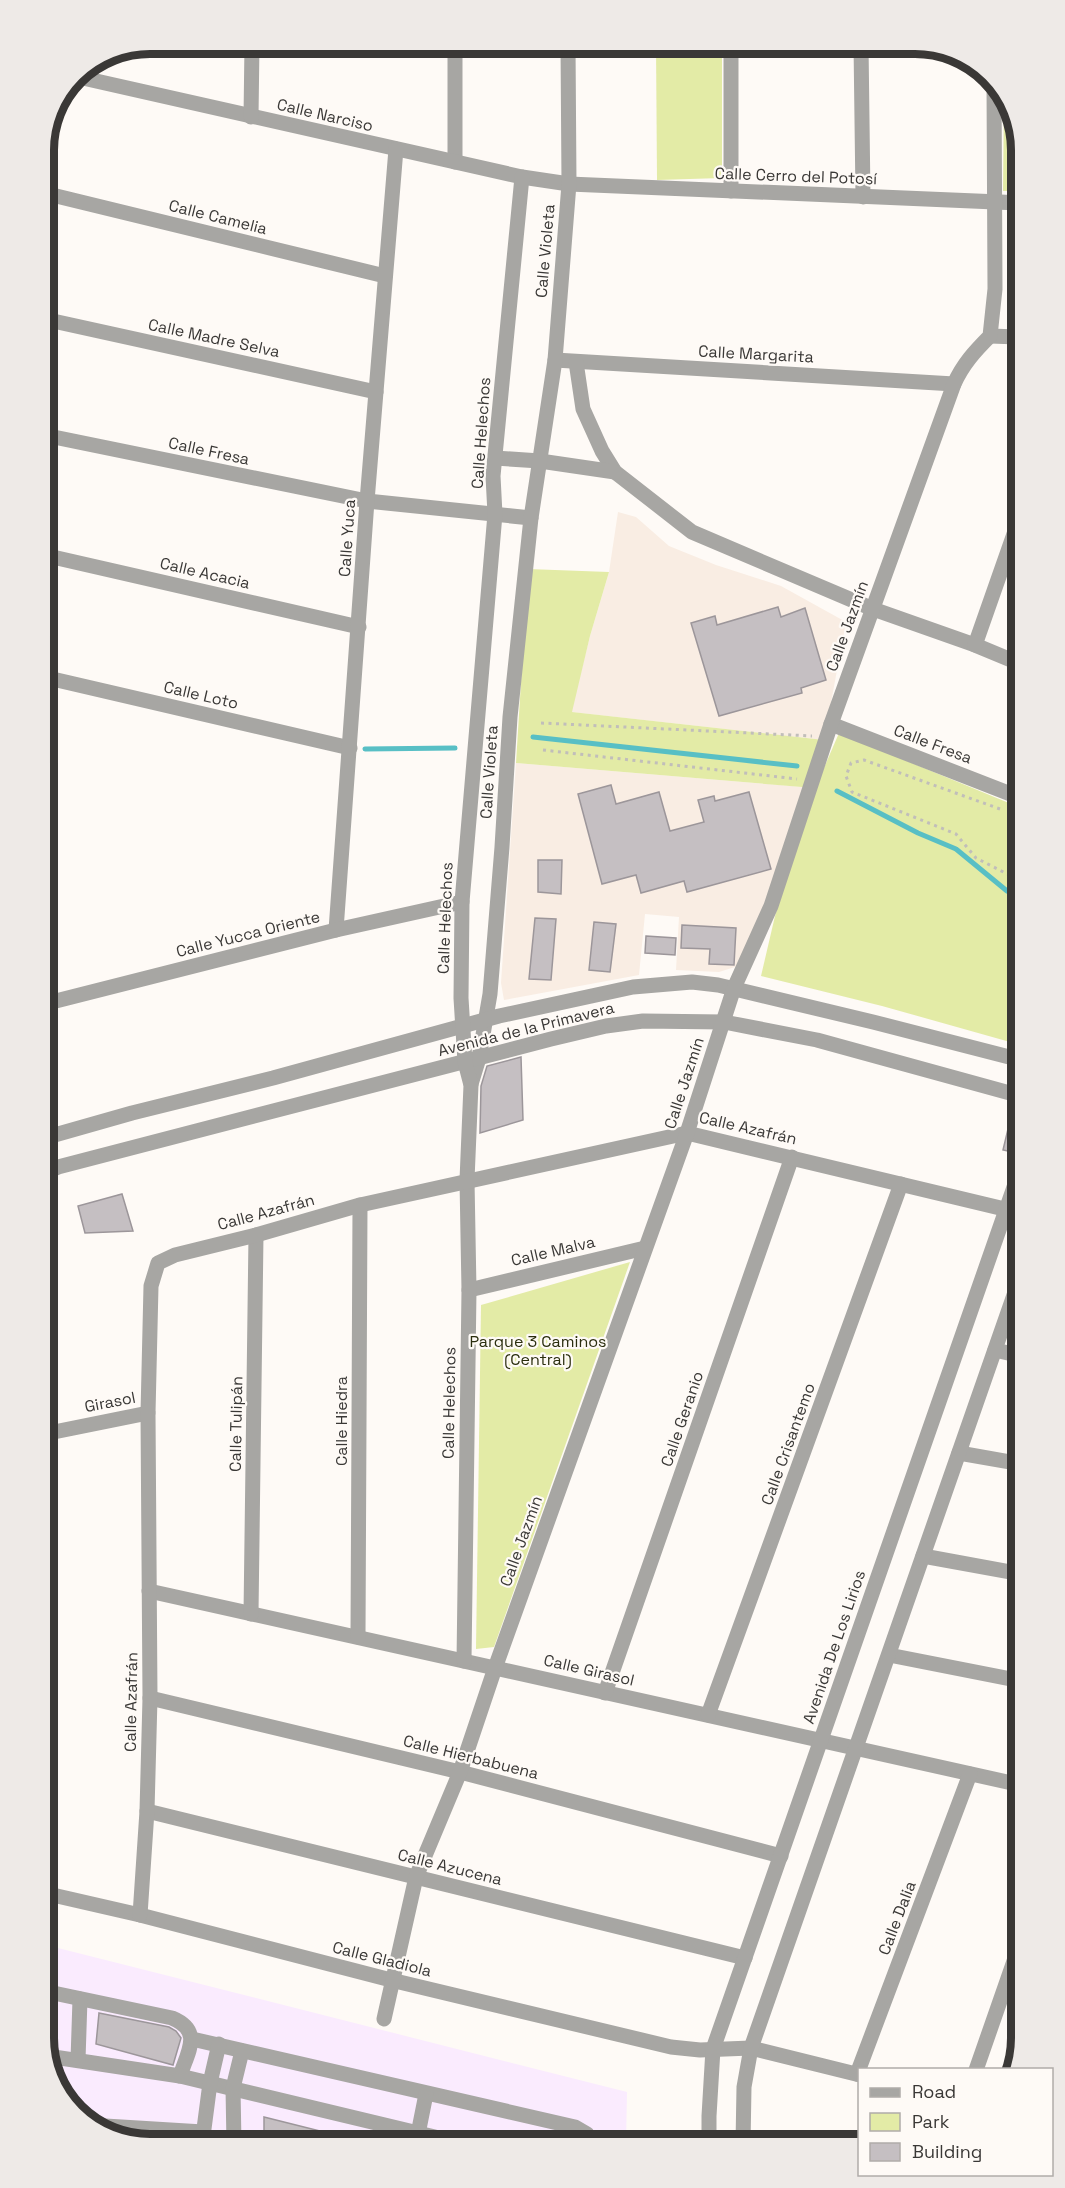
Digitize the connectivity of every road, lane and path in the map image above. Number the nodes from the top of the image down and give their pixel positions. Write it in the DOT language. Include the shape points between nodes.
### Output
graph roads {
  1 [pos="252,54"];
  2 [pos="455,54"];
  3 [pos="568,54"];
  4 [pos="730,54"];
  5 [pos="861,54"];
  6 [pos="86,79"];
  7 [pos="994,96"];
  8 [pos="251,117"];
  9 [pos="396,149"];
  10 [pos="455,162"];
  11 [pos="522,177"];
  12 [pos="568,184"];
  13 [pos="731,191"];
  14 [pos="54,195"];
  15 [pos="863,196"];
  16 [pos="994,202"];
  17 [pos="1011,203"];
  18 [pos="385,276"];
  19 [pos="54,321"];
  20 [pos="990,336"];
  21 [pos="1011,337"];
  22 [pos="555,360"];
  23 [pos="576,362"];
  24 [pos="954,384"];
  25 [pos="376,392"];
  26 [pos="54,437"];
  27 [pos="495,458"];
  28 [pos="540,461"];
  29 [pos="615,472"];
  30 [pos="367,501"];
  31 [pos="495,514"];
  32 [pos="531,518"];
  33 [pos="1011,545"];
  34 [pos="54,557"];
  35 [pos="54,576"];
  36 [pos="873,609"];
  37 [pos="54,611"];
  38 [pos="359,627"];
  39 [pos="975,645"];
  40 [pos="1011,660"];
  41 [pos="54,679"];
  42 [pos="541,723"];
  43 [pos="829,731"];
  44 [pos="350,748"];
  45 [pos="543,750"];
  46 [pos="812,781"];
  47 [pos="1011,794"];
  48 [pos="1010,812"];
  49 [pos="1011,876"];
  50 [pos="462,902"];
  51 [pos="336,930"];
  52 [pos="734,988"];
  53 [pos="54,1001"];
  54 [pos="486,1020"];
  55 [pos="724,1022"];
  56 [pos="463,1026"];
  57 [pos="1011,1057"];
  58 [pos="472,1060"];
  59 [pos="1011,1093"];
  60 [pos="687,1133"];
  61 [pos="54,1135"];
  62 [pos="792,1157"];
  63 [pos="54,1169"];
  64 [pos="467,1180"];
  65 [pos="901,1184"];
  66 [pos="360,1205"];
  67 [pos="1011,1210"];
  68 [pos="1011,1219"];
  69 [pos="256,1235"];
  70 [pos="645,1248"];
  71 [pos="469,1290"];
  72 [pos="1011,1306"];
  73 [pos="995,1350"];
  74 [pos="1011,1354"];
  75 [pos="148,1413"];
  76 [pos="54,1432"];
  77 [pos="959,1453"];
  78 [pos="1011,1462"];
  79 [pos="923,1556"];
  80 [pos="1011,1572"];
  81 [pos="149,1591"];
  82 [pos="251,1614"];
  83 [pos="358,1637"];
  84 [pos="888,1655"];
  85 [pos="464,1661"];
  86 [pos="495,1668"];
  87 [pos="1011,1679"];
  88 [pos="605,1692"];
  89 [pos="150,1698"];
  90 [pos="708,1715"];
  91 [pos="820,1740"];
  92 [pos="855,1748"];
  93 [pos="460,1772"];
  94 [pos="970,1774"];
  95 [pos="1011,1783"];
  96 [pos="147,1811"];
  97 [pos="781,1856"];
  98 [pos="416,1877"];
  99 [pos="54,1895"];
  100 [pos="140,1915"];
  101 [pos="745,1958"];
  102 [pos="1011,1971"];
  103 [pos="391,1980"];
  104 [pos="54,1993"];
  105 [pos="80,1999"];
  106 [pos="384,2019"];
  107 [pos="192,2039"];
  108 [pos="219,2044"];
  109 [pos="751,2048"];
  110 [pos="713,2049"];
  111 [pos="242,2051"];
  112 [pos="56,2057"];
  113 [pos="78,2060"];
  114 [pos="861,2068"];
  115 [pos="976,2068"];
  116 [pos="858,2075"];
  117 [pos="180,2076"];
  118 [pos="210,2083"];
  119 [pos="233,2088"];
  120 [pos="426,2094"];
  121 [pos="117,2128"];
  122 [pos="167,2134"];
  123 [pos="203,2134"];
  124 [pos="234,2134"];
  125 [pos="418,2134"];
  126 [pos="587,2134"];
  127 [pos="709,2134"];
  128 [pos="742,2134"];
  1 -- 8 [label="street"];
  2 -- 10 [label="street"];
  3 -- 12 [label="street, Calle Violeta"];
  4 -- 13 [label="street"];
  5 -- 15 [label="street"];
  6 -- 8 [label="street, Calle Narciso"];
  7 -- 16 [label="street"];
  8 -- 9 [label="street, Calle Narciso"];
  9 -- 10 [label="street, Calle Narciso"];
  9 -- 18 [label="street, Calle Yuca"];
  10 -- 11 [label="street, Calle Narciso"];
  11 -- 12 [label="street, Calle Narciso"];
  11 -- 27 [label="street, Calle Helechos"];
  12 -- 13 [label="street, Calle Cerro del Potosí"];
  12 -- 22 [label="street, Calle Violeta"];
  13 -- 15 [label="street, Calle Cerro del Potosí"];
  14 -- 18 [label="street, Calle Camelia"];
  15 -- 16 [label="street, Calle Cerro del Potosí"];
  16 -- 17 [label="street, Calle Cerro del Potosí"];
  16 -- 20 [label="street" via="995,289"];
  18 -- 25 [label="street, Calle Yuca"];
  19 -- 25 [label="street, Calle Madre Selva"];
  20 -- 21 [label="street"];
  20 -- 24 [label="street, Calle Jazmín" via="961,368"];
  22 -- 23 [label="street, Calle Margarita"];
  22 -- 28 [label="street, Calle Violeta"];
  23 -- 24 [label="street, Calle Margarita"];
  23 -- 29 [label="street" via="583,409"];
  24 -- 36 [label="street, Calle Jazmín"];
  25 -- 30 [label="street, Calle Yuca"];
  26 -- 30 [label="street, Calle Fresa"];
  27 -- 28 [label="street"];
  27 -- 31 [label="street, Calle Helechos"];
  28 -- 29 [label="street"];
  28 -- 32 [label="street, Calle Violeta"];
  29 -- 36 [label="street" via="692,532"];
  30 -- 31 [label="street, Calle Fresa"];
  30 -- 38 [label="street, Calle Yuca"];
  31 -- 32 [label="street, Calle Fresa"];
  31 -- 50 [label="street, Calle Helechos"];
  32 -- 54 [label="street, Calle Violeta"];
  33 -- 39 [label="street"];
  34 -- 38 [label="street, Calle Acacia"];
  35 -- 37 [label="path"];
  36 -- 39 [label="street"];
  36 -- 43 [label="street, Calle Jazmín"];
  38 -- 44 [label="street, Calle Yuca"];
  39 -- 40 [label="street"];
  41 -- 44 [label="street, Calle Loto"];
  42 -- 43 [label="path" via="787,734"];
  43 -- 46 [label="street, Calle Jazmín"];
  43 -- 47 [label="street, Calle Fresa"];
  44 -- 51 [label="street, Calle Yuca"];
  45 -- 46 [label="path"];
  46 -- 52 [label="street, Calle Jazmín" via="771,906"];
  48 -- 49 [label="path" via="864,760 851,763 846,776 852,792 956,834 976,858"];
  50 -- 51 [label="street, Calle Yucca Oriente"];
  50 -- 56 [label="street, Calle Helechos"];
  51 -- 53 [label="street, Calle Yucca Oriente"];
  52 -- 54 [label="street, Avenida de la Primavera" via="692,982 633,987"];
  52 -- 55 [label="street, Calle Jazmín"];
  52 -- 57 [label="street, Avenida de la Primavera"];
  54 -- 56 [label="street, Avenida de la Primavera"];
  54 -- 58 [label="street, Calle Violeta"];
  55 -- 58 [label="street, Avenida de la Primavera" via="668,1020 606,1026"];
  55 -- 59 [label="street, Avenida de la Primavera" via="817,1040"];
  55 -- 60 [label="street, Calle Jazmín"];
  56 -- 58 [label="street, Calle Helechos"];
  56 -- 61 [label="street, Avenida de la Primavera"];
  58 -- 63 [label="street, Avenida de la Primavera"];
  58 -- 64 [label="street, Calle Helechos"];
  60 -- 62 [label="street, Calle Azafrán"];
  60 -- 64 [label="street, Calle Azafrán"];
  60 -- 70 [label="street, Calle Jazmín"];
  62 -- 65 [label="street, Calle Azafrán"];
  62 -- 88 [label="street, Calle Geranio"];
  64 -- 66 [label="street, Calle Azafrán"];
  64 -- 71 [label="street, Calle Helechos"];
  65 -- 67 [label="street, Calle Azafrán"];
  65 -- 90 [label="street, Calle Crisantemo"];
  66 -- 69 [label="street, Calle Azafrán"];
  66 -- 83 [label="street, Calle Hiedra"];
  68 -- 91 [label="street, Avenida De Los Lirios"];
  69 -- 75 [label="street, Calle Azafrán" via="175,1255 158,1263 151,1286"];
  69 -- 82 [label="street, Calle Tulipán"];
  70 -- 71 [label="street, Calle Malva"];
  70 -- 86 [label="street, Calle Jazmín"];
  71 -- 85 [label="street, Calle Helechos"];
  72 -- 73 [label="street"];
  73 -- 74 [label="street"];
  73 -- 77 [label="street"];
  75 -- 76 [label="street, Girasol"];
  75 -- 81 [label="street, Calle Azafrán"];
  77 -- 78 [label="street"];
  77 -- 79 [label="street"];
  79 -- 80 [label="street"];
  79 -- 84 [label="street"];
  81 -- 82 [label="street, Calle Girasol"];
  81 -- 89 [label="street, Calle Azafrán"];
  82 -- 83 [label="street, Calle Girasol"];
  83 -- 85 [label="street, Calle Girasol"];
  84 -- 87 [label="street"];
  84 -- 92 [label="street"];
  85 -- 86 [label="street, Calle Girasol"];
  86 -- 88 [label="street, Calle Girasol"];
  86 -- 93 [label="street, Calle Jazmín"];
  88 -- 90 [label="street, Calle Girasol"];
  89 -- 93 [label="street, Calle Hierbabuena"];
  89 -- 96 [label="street, Calle Azafrán"];
  90 -- 91 [label="street, Calle Girasol"];
  91 -- 92 [label="street, Calle Girasol"];
  91 -- 97 [label="street, Avenida De Los Lirios"];
  92 -- 94 [label="street, Calle Girasol"];
  92 -- 109 [label="street"];
  93 -- 97 [label="street, Calle Hierbabuena"];
  93 -- 98 [label="street, Calle Jazmín"];
  94 -- 95 [label="street, Calle Girasol"];
  94 -- 114 [label="street, Calle Dalia"];
  96 -- 98 [label="street, Calle Azucena"];
  96 -- 100 [label="street, Calle Azafrán"];
  97 -- 101 [label="street, Avenida De Los Lirios"];
  98 -- 101 [label="street, Calle Azucena"];
  98 -- 103 [label="street, Calle Jazmín"];
  99 -- 100 [label="street, Calle Gladiola"];
  100 -- 103 [label="street, Calle Gladiola"];
  101 -- 110 [label="street, Avenida De Los Lirios"];
  102 -- 115 [label="street"];
  103 -- 106 [label="street, Calle Jazmín"];
  103 -- 110 [label="street, Calle Gladiola" via="671,2047"];
  104 -- 105 [label="street"];
  105 -- 107 [label="street" via="172,2018 187,2026"];
  105 -- 113 [label="street"];
  107 -- 108 [label="street"];
  107 -- 117 [label="street"];
  108 -- 111 [label="street"];
  108 -- 118 [label="street"];
  109 -- 110 [label="street, Calle Gladiola"];
  109 -- 116 [label="street, Calle Gladiola"];
  109 -- 128 [label="street" via="744,2087"];
  110 -- 127 [label="street, Avenida De Los Lirios"];
  111 -- 119 [label="street"];
  111 -- 120 [label="street"];
  112 -- 113 [label="street"];
  113 -- 117 [label="street"];
  117 -- 118 [label="street"];
  118 -- 119 [label="street"];
  118 -- 123 [label="street"];
  119 -- 124 [label="street"];
  119 -- 125 [label="street"];
  120 -- 125 [label="street"];
  120 -- 126 [label="street" via="575,2127"];
  121 -- 122 [label="street"];
}
